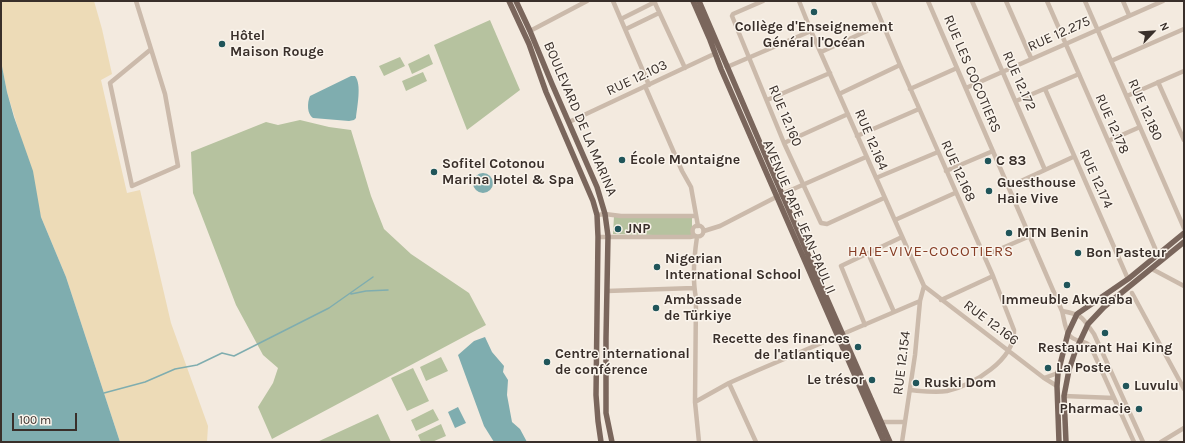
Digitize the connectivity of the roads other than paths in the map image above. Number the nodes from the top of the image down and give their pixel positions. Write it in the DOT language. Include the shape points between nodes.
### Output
graph roads {
  1 [pos="136,1"];
  2 [pos="509,1"];
  3 [pos="587,1"];
  4 [pos="613,1"];
  5 [pos="693,1"];
  6 [pos="699,1"];
  7 [pos="763,1"];
  8 [pos="799,1"];
  9 [pos="879,1"];
  10 [pos="928,1"];
  11 [pos="972,1"];
  12 [pos="1006,1"];
  13 [pos="1047,1"];
  14 [pos="1085,1"];
  15 [pos="1123,1"];
  16 [pos="1163,1"];
  17 [pos="517,2"];
  18 [pos="654,2"];
  19 [pos="873,2"];
  20 [pos="1152,3"];
  21 [pos="659,13"];
  22 [pos="1129,15"];
  23 [pos="621,19"];
  24 [pos="882,24"];
  25 [pos="626,29"];
  26 [pos="1097,29"];
  27 [pos="1184,29"];
  28 [pos="530,31"];
  29 [pos="811,31"];
  30 [pos="1065,43"];
  31 [pos="150,50"];
  32 [pos="821,52"];
  33 [pos="714,54"];
  34 [pos="748,58"];
  35 [pos="1031,58"];
  36 [pos="1111,61"];
  37 [pos="900,65"];
  38 [pos="727,67"];
  39 [pos="685,68"];
  40 [pos="957,68"];
  41 [pos="1002,71"];
  42 [pos="1184,71"];
  43 [pos="830,73"];
  44 [pos="1079,74"];
  45 [pos="1158,82"];
  46 [pos="647,86"];
  47 [pos="966,88"];
  48 [pos="910,89"];
  49 [pos="1045,89"];
  50 [pos="839,94"];
  51 [pos="1127,96"];
  52 [pos="767,100"];
  53 [pos="1016,101"];
  54 [pos="919,109"];
  55 [pos="848,114"];
  56 [pos="569,122"];
  57 [pos="1140,127"];
  58 [pos="857,136"];
  59 [pos="1184,140"];
  60 [pos="1108,141"];
  61 [pos="784,143"];
  62 [pos="993,151"];
  63 [pos="938,152"];
  64 [pos="866,157"];
  65 [pos="1074,157"];
  66 [pos="1045,170"];
  67 [pos="946,171"];
  68 [pos="876,178"];
  69 [pos="803,185"];
  70 [pos="1008,187"];
  71 [pos="955,193"];
  72 [pos="780,195"];
  73 [pos="884,198"];
  74 [pos="605,214"];
  75 [pos="596,215"];
  76 [pos="696,216"];
  77 [pos="894,220"];
  78 [pos="698,226"];
  79 [pos="1184,228"];
  80 [pos="704,231"];
  81 [pos="1184,233"];
  82 [pos="598,236"];
  83 [pos="608,236"];
  84 [pos="696,236"];
  85 [pos="1030,236"];
  86 [pos="902,237"];
  87 [pos="1184,242"];
  88 [pos="868,253"];
  89 [pos="1158,255"];
  90 [pos="984,256"];
  91 [pos="1152,269"];
  92 [pos="993,276"];
  93 [pos="1128,279"];
  94 [pos="924,286"];
  95 [pos="1184,286"];
  96 [pos="694,288"];
  97 [pos="607,291"];
  98 [pos="1132,293"];
  99 [pos="941,300"];
  100 [pos="920,301"];
  101 [pos="1062,311"];
  102 [pos="894,312"];
  103 [pos="1077,314"];
  104 [pos="1088,324"];
  105 [pos="865,325"];
  106 [pos="1068,333"];
  107 [pos="840,335"];
  108 [pos="1081,340"];
  109 [pos="1008,350"];
  110 [pos="1058,373"];
  111 [pos="1044,378"];
  112 [pos="729,383"];
  113 [pos="1057,386"];
  114 [pos="1184,389"];
  115 [pos="910,390"];
  116 [pos="1064,396"];
  117 [pos="1114,398"];
  118 [pos="696,402"];
  119 [pos="881,422"];
  120 [pos="904,422"];
  121 [pos="1184,428"];
  122 [pos="601,442"];
  123 [pos="612,442"];
  124 [pos="699,442"];
  125 [pos="756,442"];
  126 [pos="884,442"];
  127 [pos="890,442"];
  128 [pos="902,442"];
  129 [pos="1059,442"];
  130 [pos="1066,442"];
  131 [pos="1134,442"];
  132 [pos="1143,442"];
  133 [pos="1161,442"];
  1 -- 31 [label="street"];
  2 -- 75 [label="main road, BOULEVARD DE LA MARINA" via="590,192"];
  3 -- 28 [label="street"];
  4 -- 23 [label="street"];
  5 -- 33 [label="main road, AVENUE PAPE JEAN-PAUL II"];
  6 -- 38 [label="main road, AVENUE PAPE JEAN-PAUL II"];
  7 -- 34 [label="street, RUE 12.160" via="732,16"];
  8 -- 29 [label="street, RUE 12.164"];
  9 -- 19 [label="street"];
  10 -- 40 [label="street, RUE LES COCOTIERS"];
  11 -- 41 [label="street, RUE 12.172"];
  12 -- 35 [label="street"];
  13 -- 30 [label="street, RUE 12.178"];
  14 -- 26 [label="street, RUE 12.180"];
  15 -- 22 [label="street"];
  16 -- 20 [label="street, RUE 12.275"];
  17 -- 28 [label="main road, BOULEVARD DE LA MARINA"];
  18 -- 21 [label="street"];
  18 -- 23 [label="street"];
  19 -- 24 [label="street, RUE 12.168"];
  20 -- 22 [label="street, RUE 12.275"];
  21 -- 25 [label="street"];
  21 -- 39 [label="street"];
  22 -- 26 [label="street, RUE 12.275"];
  23 -- 25 [label="street"];
  24 -- 32 [label="street"];
  24 -- 37 [label="street, RUE 12.168"];
  25 -- 46 [label="street"];
  26 -- 30 [label="street, RUE 12.275"];
  26 -- 36 [label="street, RUE 12.180"];
  27 -- 36 [label="street"];
  28 -- 56 [label="main road, BOULEVARD DE LA MARINA"];
  29 -- 32 [label="street, RUE 12.164"];
  29 -- 34 [label="street"];
  30 -- 35 [label="street, RUE 12.275"];
  30 -- 44 [label="street, RUE 12.178"];
  31 -- 31 [label="street" via="164,94 178,166 132,186 110,83"];
  32 -- 43 [label="street, RUE 12.164"];
  33 -- 39 [label="street, RUE 12.103"];
  33 -- 72 [label="main road, AVENUE PAPE JEAN-PAUL II"];
  34 -- 38 [label="street"];
  34 -- 52 [label="street, RUE 12.160"];
  35 -- 41 [label="street, RUE 12.275"];
  36 -- 51 [label="street, RUE 12.180"];
  37 -- 48 [label="street, RUE 12.168"];
  37 -- 50 [label="street"];
  38 -- 72 [label="main road, AVENUE PAPE JEAN-PAUL II"];
  39 -- 46 [label="street, RUE 12.103"];
  40 -- 47 [label="street, RUE LES COCOTIERS"];
  40 -- 48 [label="street"];
  41 -- 47 [label="street, RUE 12.275"];
  41 -- 53 [label="street, RUE 12.172"];
  42 -- 45 [label="street"];
  43 -- 50 [label="street, RUE 12.164"];
  43 -- 52 [label="street"];
  44 -- 49 [label="street"];
  44 -- 60 [label="street, RUE 12.178"];
  45 -- 51 [label="street"];
  45 -- 59 [label="street"];
  46 -- 56 [label="street, RUE 12.103"];
  46 -- 76 [label="street" via="691,187"];
  47 -- 62 [label="street, RUE LES COCOTIERS"];
  48 -- 54 [label="street, RUE 12.168"];
  49 -- 53 [label="street"];
  49 -- 65 [label="street, RUE 12.174"];
  50 -- 55 [label="street, RUE 12.164"];
  51 -- 57 [label="street, RUE 12.180"];
  52 -- 61 [label="street, RUE 12.160"];
  53 -- 66 [label="street, RUE 12.172"];
  54 -- 58 [label="street"];
  54 -- 63 [label="street, RUE 12.168"];
  55 -- 58 [label="street, RUE 12.164"];
  55 -- 61 [label="street"];
  56 -- 74 [label="main road, BOULEVARD DE LA MARINA" via="597,186"];
  57 -- 60 [label="street"];
  57 -- 79 [label="street, RUE 12.180"];
  58 -- 64 [label="street, RUE 12.164"];
  60 -- 89 [label="street, RUE 12.178"];
  61 -- 69 [label="street, RUE 12.160"];
  62 -- 67 [label="street"];
  62 -- 70 [label="street, RUE LES COCOTIERS"];
  63 -- 67 [label="street, RUE 12.168"];
  63 -- 68 [label="street"];
  64 -- 68 [label="street, RUE 12.164"];
  64 -- 69 [label="street"];
  65 -- 66 [label="street"];
  65 -- 93 [label="street, RUE 12.174"];
  66 -- 70 [label="street"];
  67 -- 71 [label="street, RUE 12.168"];
  68 -- 73 [label="street, RUE 12.164"];
  69 -- 72 [label="street"];
  69 -- 73 [label="street, RUE 12.160" via="821,223 827,224"];
  70 -- 85 [label="street, RUE LES COCOTIERS"];
  71 -- 77 [label="street"];
  71 -- 90 [label="street, RUE 12.168"];
  72 -- 80 [label="street" via="720,226"];
  72 -- 107 [label="main road, AVENUE PAPE JEAN-PAUL II"];
  73 -- 77 [label="street, RUE 12.164"];
  74 -- 75 [label="street"];
  74 -- 76 [label="street"];
  74 -- 83 [label="main road, BOULEVARD DE LA MARINA"];
  75 -- 82 [label="main road, BOULEVARD DE LA MARINA"];
  76 -- 78 [label="street"];
  77 -- 86 [label="street, RUE 12.164"];
  78 -- 80 [label="street"];
  78 -- 84 [label="street" via="693,230"];
  80 -- 84 [label="street" via="703,235"];
  81 -- 89 [label="main road"];
  82 -- 83 [label="street"];
  82 -- 122 [label="main road, BOULEVARD DE LA MARINA" via="596,395"];
  83 -- 84 [label="street"];
  83 -- 97 [label="main road, BOULEVARD DE LA MARINA"];
  84 -- 96 [label="street"];
  85 -- 90 [label="street"];
  85 -- 101 [label="street, RUE LES COCOTIERS"];
  86 -- 88 [label="street"];
  86 -- 94 [label="street, RUE 12.164"];
  87 -- 91 [label="main road"];
  88 -- 102 [label="street"];
  88 -- 105 [label="street" via="841,266"];
  89 -- 93 [label="main road"];
  90 -- 92 [label="street, RUE 12.168"];
  91 -- 95 [label="street"];
  91 -- 104 [label="main road" via="1104,307"];
  92 -- 99 [label="street"];
  92 -- 109 [label="street, RUE 12.168" via="1014,330 1014,338"];
  93 -- 103 [label="main road"];
  94 -- 99 [label="street, RUE 12.166"];
  94 -- 100 [label="street, RUE 12.154"];
  96 -- 97 [label="street"];
  96 -- 118 [label="street"];
  97 -- 123 [label="main road, BOULEVARD DE LA MARINA" via="606,412"];
  98 -- 114 [label="street"];
  99 -- 109 [label="street, RUE 12.166"];
  100 -- 102 [label="street"];
  100 -- 115 [label="street, RUE 12.154"];
  101 -- 103 [label="street"];
  101 -- 106 [label="street, RUE LES COCOTIERS"];
  102 -- 105 [label="street"];
  103 -- 104 [label="street"];
  103 -- 106 [label="main road"];
  104 -- 108 [label="main road"];
  104 -- 132 [label="street"];
  105 -- 107 [label="street"];
  106 -- 108 [label="street" via="1072,338"];
  106 -- 110 [label="main road"];
  107 -- 112 [label="street"];
  107 -- 119 [label="main road, AVENUE PAPE JEAN-PAUL II"];
  107 -- 126 [label="main road, AVENUE PAPE JEAN-PAUL II"];
  108 -- 116 [label="main road" via="1071,360"];
  108 -- 117 [label="street" via="1091,347"];
  109 -- 111 [label="street, RUE 12.166"];
  109 -- 115 [label="street" via="986,373 965,384 941,392"];
  110 -- 111 [label="street"];
  110 -- 113 [label="main road"];
  111 -- 113 [label="street, RUE 12.166"];
  112 -- 118 [label="street"];
  112 -- 125 [label="street"];
  113 -- 129 [label="main road"];
  115 -- 120 [label="street, RUE 12.154"];
  116 -- 117 [label="street"];
  116 -- 130 [label="main road"];
  117 -- 131 [label="street"];
  118 -- 124 [label="street"];
  119 -- 120 [label="street"];
  119 -- 127 [label="main road, AVENUE PAPE JEAN-PAUL II"];
  120 -- 128 [label="street, RUE 12.154"];
  121 -- 133 [label="street"];
}
